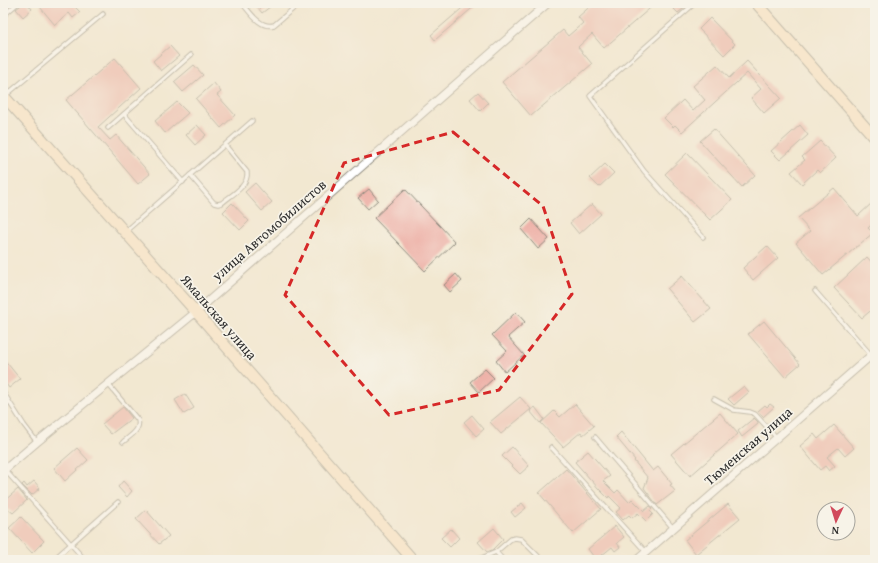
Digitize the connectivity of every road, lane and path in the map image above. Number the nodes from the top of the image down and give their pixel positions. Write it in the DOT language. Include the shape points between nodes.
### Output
graph roads {
  1 [pos="18,3"];
  2 [pos="242,3"];
  3 [pos="300,3"];
  4 [pos="547,3"];
  5 [pos="696,3"];
  6 [pos="756,3"];
  7 [pos="103,14"];
  8 [pos="3,16"];
  9 [pos="191,55"];
  10 [pos="4,96"];
  11 [pos="124,114"];
  12 [pos="252,121"];
  13 [pos="108,128"];
  14 [pos="875,138"];
  15 [pos="225,145"];
  16 [pos="190,176"];
  17 [pos="183,182"];
  18 [pos="125,232"];
  19 [pos="703,237"];
  20 [pos="815,291"];
  21 [pos="196,312"];
  22 [pos="873,353"];
  23 [pos="108,384"];
  24 [pos="3,392"];
  25 [pos="714,399"];
  26 [pos="596,437"];
  27 [pos="776,438"];
  28 [pos="37,442"];
  29 [pos="123,442"];
  30 [pos="551,447"];
  31 [pos="4,470"];
  32 [pos="118,502"];
  33 [pos="673,528"];
  34 [pos="71,544"];
  35 [pos="496,552"];
  36 [pos="646,552"];
  37 [pos="538,556"];
  38 [pos="53,560"];
  39 [pos="85,560"];
  40 [pos="413,560"];
  41 [pos="477,560"];
  42 [pos="503,560"];
  43 [pos="637,560"];
  1 -- 8 [label="lane"];
  2 -- 3 [label="lane" via="260,23 274,26"];
  4 -- 21 [label="street, улица Автомобилистов"];
  5 -- 19 [label="lane" via="590,96 644,171"];
  6 -- 14 [label="street"];
  7 -- 10 [label="lane"];
  9 -- 11 [label="lane"];
  10 -- 18 [label="street, Ямальская улица"];
  11 -- 13 [label="lane"];
  11 -- 17 [label="lane"];
  12 -- 15 [label="lane"];
  15 -- 16 [label="lane"];
  15 -- 16 [label="lane" via="247,172 246,183 218,204 214,203"];
  16 -- 17 [label="lane"];
  17 -- 18 [label="lane"];
  18 -- 21 [label="street, Ямальская улица"];
  20 -- 22 [label="lane"];
  21 -- 23 [label="street, улица Автомобилистов"];
  21 -- 40 [label="street, Ямальская улица"];
  22 -- 27 [label="street, Тюменская улица"];
  23 -- 28 [label="street, улица Автомобилистов"];
  23 -- 29 [label="lane" via="138,420 138,428"];
  24 -- 28 [label="lane"];
  25 -- 27 [label="lane" via="734,410 754,414"];
  26 -- 33 [label="lane"];
  27 -- 33 [label="street, Тюменская улица"];
  28 -- 31 [label="street, улица Автомобилистов"];
  30 -- 36 [label="lane"];
  31 -- 34 [label="lane"];
  32 -- 34 [label="lane"];
  33 -- 36 [label="street, Тюменская улица"];
  34 -- 38 [label="lane"];
  34 -- 39 [label="lane"];
  35 -- 37 [label="lane" via="511,539 519,538"];
  35 -- 41 [label="lane"];
  35 -- 42 [label="lane"];
  36 -- 43 [label="street, Тюменская улица"];
}
